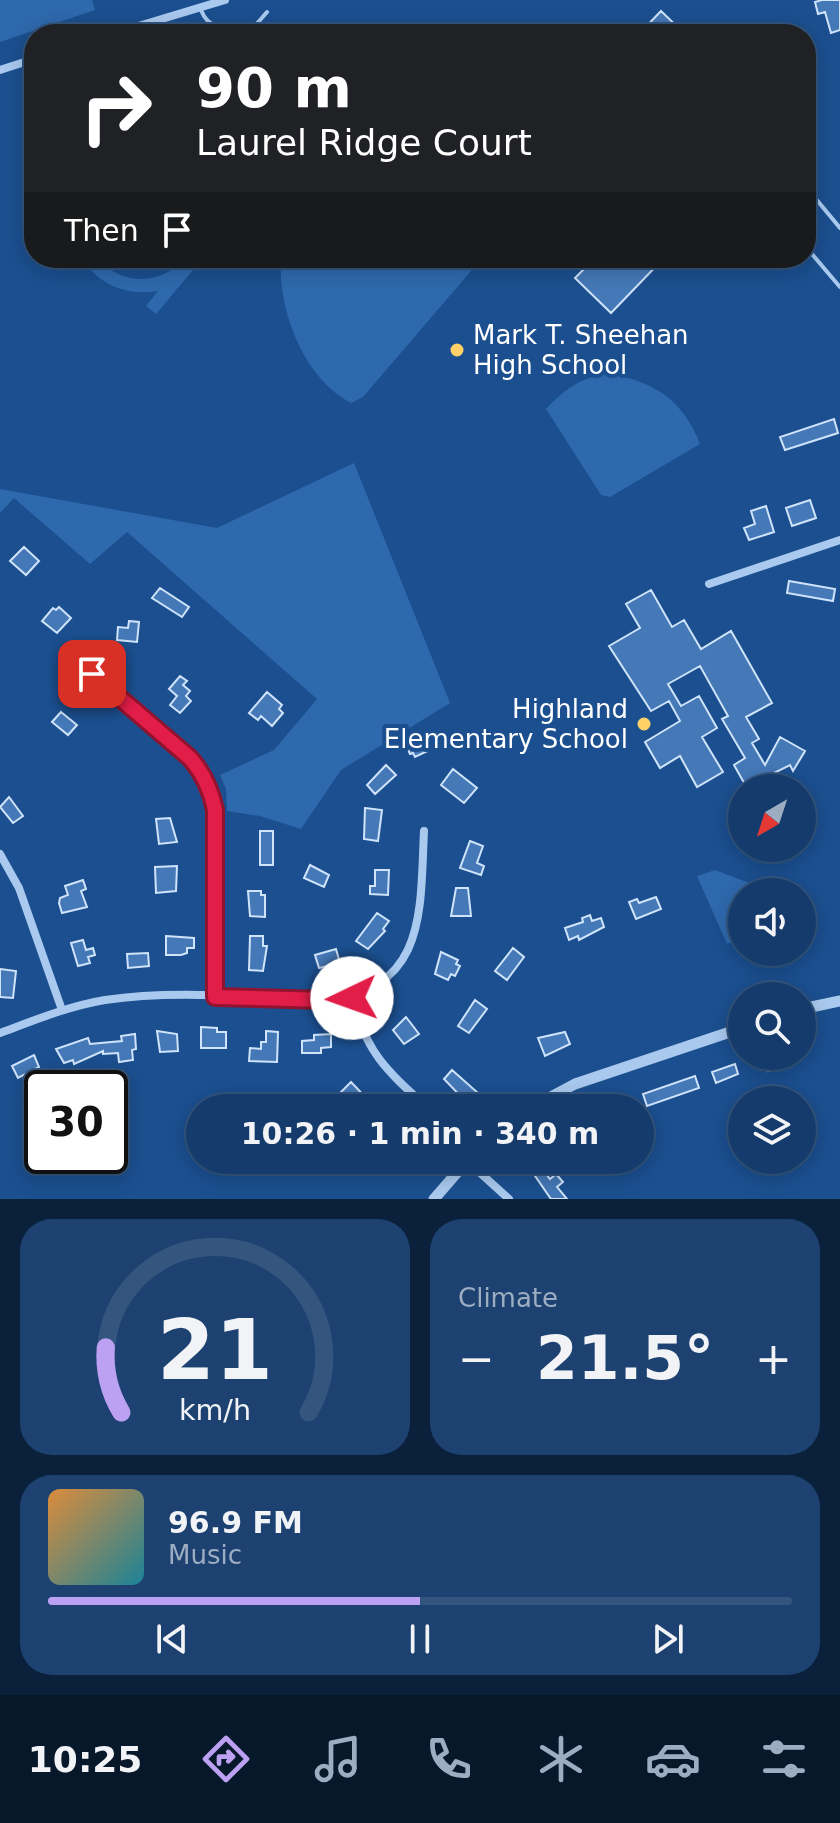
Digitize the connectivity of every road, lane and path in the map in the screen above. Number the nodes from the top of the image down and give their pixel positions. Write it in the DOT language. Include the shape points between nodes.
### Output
graph roads {
  1 [pos="225,0"];
  2 [pos="201,7"];
  3 [pos="267,12"];
  4 [pos="145,24"];
  5 [pos="208,24"];
  6 [pos="257,24"];
  7 [pos="24,62"];
  8 [pos="0,70"];
  9 [pos="816,199"];
  10 [pos="840,228"];
  11 [pos="816,259"];
  12 [pos="840,287"];
  13 [pos="840,540"];
  14 [pos="709,584"];
  15 [pos="92,674"];
  16 [pos="424,831"];
  17 [pos="0,854"];
  18 [pos="215,997"];
  19 [pos="352,998"];
  20 [pos="840,1001"];
  21 [pos="816,1006"];
  22 [pos="62,1010"];
  23 [pos="0,1033"];
  24 [pos="728,1033"];
  25 [pos="414,1094"];
  26 [pos="556,1094"];
  27 [pos="456,1174"];
  28 [pos="483,1174"];
  29 [pos="434,1199"];
  30 [pos="509,1199"];
  1 -- 2 [label="street"];
  2 -- 4 [label="street"];
  2 -- 5 [label="lane"];
  3 -- 6 [label="lane"];
  7 -- 8 [label="street"];
  9 -- 10 [label="lane"];
  11 -- 12 [label="lane"];
  13 -- 14 [label="street"];
  15 -- 18 [label="street" via="190,758 211,791"];
  16 -- 19 [label="street" via="414,939 388,976"];
  17 -- 22 [label="street" via="19,888"];
  18 -- 19 [label="street"];
  18 -- 22 [label="street" via="106,1000"];
  19 -- 25 [label="street" via="373,1054"];
  20 -- 21 [label="street"];
  22 -- 23 [label="street"];
  24 -- 26 [label="street"];
  27 -- 29 [label="street"];
  28 -- 30 [label="street"];
}
